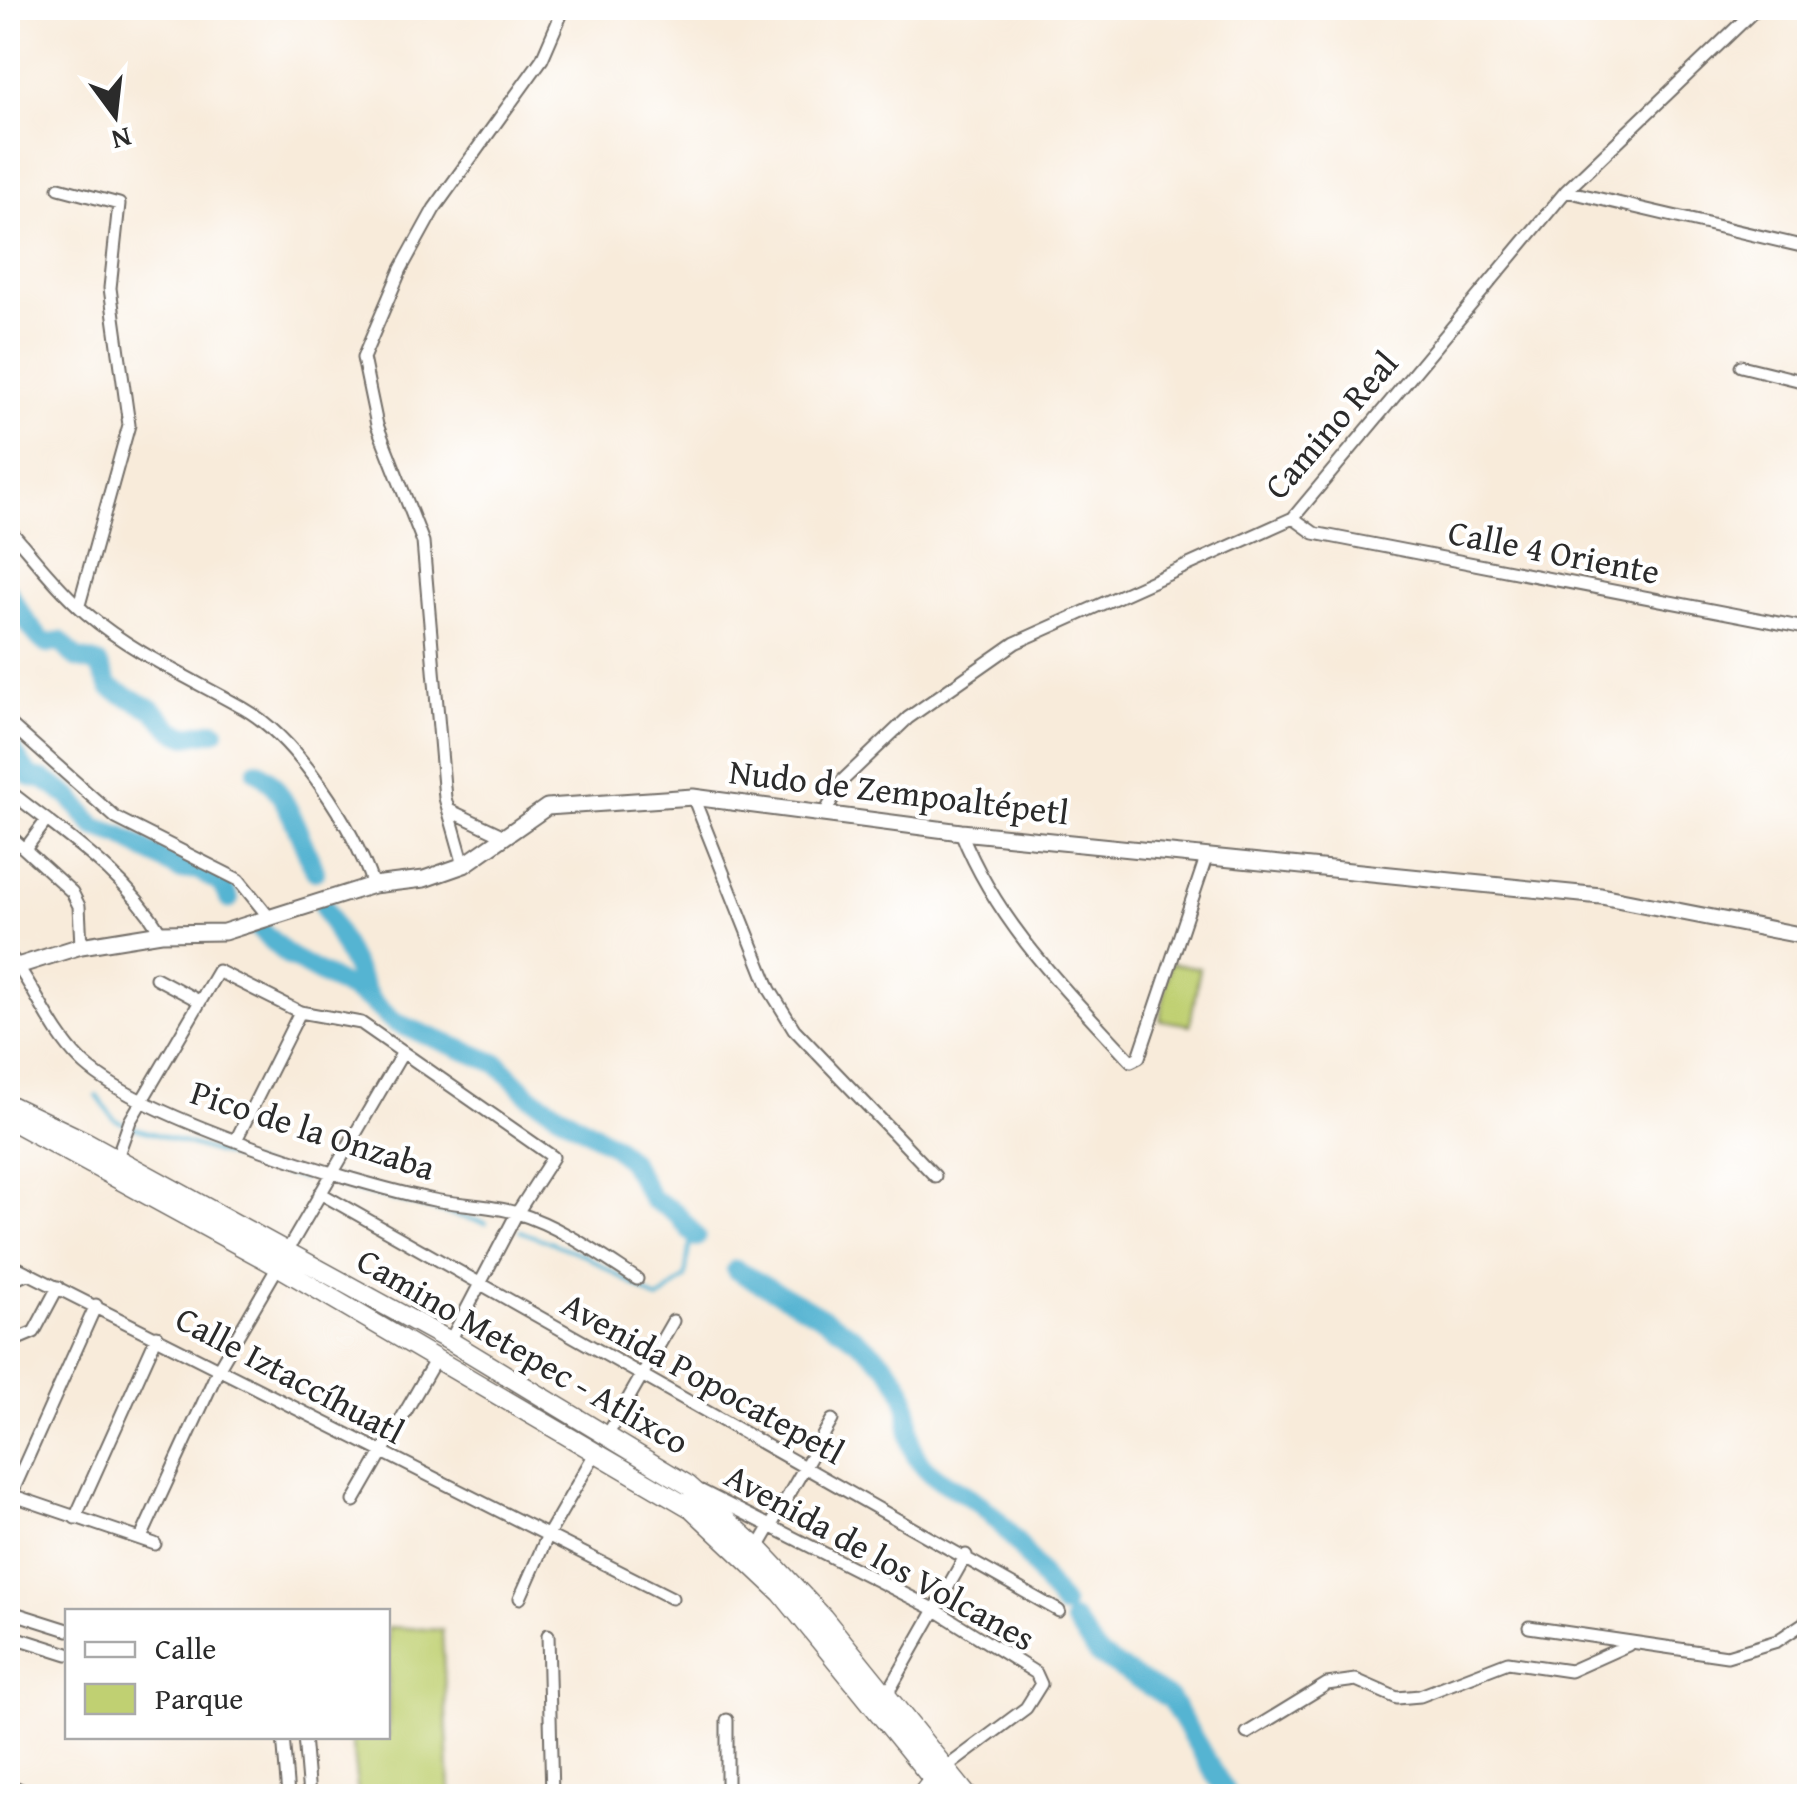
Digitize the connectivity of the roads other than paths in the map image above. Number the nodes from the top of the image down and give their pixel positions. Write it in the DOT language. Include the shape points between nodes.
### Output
graph roads {
  1 [pos="564,8"];
  2 [pos="1758,8"];
  3 [pos="59,188"];
  4 [pos="1566,191"];
  5 [pos="1810,248"];
  6 [pos="1742,366"];
  7 [pos="1810,382"];
  8 [pos="1293,518"];
  9 [pos="8,528"];
  10 [pos="78,605"];
  11 [pos="1810,630"];
  12 [pos="8,722"];
  13 [pos="8,790"];
  14 [pos="693,797"];
  15 [pos="448,810"];
  16 [pos="825,813"];
  17 [pos="46,821"];
  18 [pos="961,832"];
  19 [pos="8,834"];
  20 [pos="502,835"];
  21 [pos="26,848"];
  22 [pos="1206,858"];
  23 [pos="464,865"];
  24 [pos="373,885"];
  25 [pos="268,916"];
  26 [pos="161,933"];
  27 [pos="1810,937"];
  28 [pos="82,946"];
  29 [pos="11,963"];
  30 [pos="156,978"];
  31 [pos="199,1001"];
  32 [pos="300,1012"];
  33 [pos="403,1052"];
  34 [pos="142,1100"];
  35 [pos="8,1104"];
  36 [pos="8,1119"];
  37 [pos="236,1140"];
  38 [pos="113,1166"];
  39 [pos="335,1174"];
  40 [pos="936,1176"];
  41 [pos="320,1193"];
  42 [pos="517,1213"];
  43 [pos="283,1259"];
  44 [pos="8,1263"];
  45 [pos="28,1273"];
  46 [pos="638,1279"];
  47 [pos="8,1282"];
  48 [pos="58,1287"];
  49 [pos="482,1287"];
  50 [pos="96,1305"];
  51 [pos="673,1322"];
  52 [pos="157,1336"];
  53 [pos="450,1341"];
  54 [pos="8,1343"];
  55 [pos="437,1357"];
  56 [pos="220,1366"];
  57 [pos="643,1374"];
  58 [pos="832,1420"];
  59 [pos="608,1434"];
  60 [pos="596,1450"];
  61 [pos="382,1454"];
  62 [pos="806,1467"];
  63 [pos="688,1485"];
  64 [pos="9,1494"];
  65 [pos="354,1501"];
  66 [pos="76,1518"];
  67 [pos="770,1523"];
  68 [pos="547,1537"];
  69 [pos="141,1538"];
  70 [pos="155,1544"];
  71 [pos="758,1548"];
  72 [pos="966,1555"];
  73 [pos="520,1598"];
  74 [pos="672,1598"];
  75 [pos="934,1609"];
  76 [pos="1059,1611"];
  77 [pos="8,1612"];
  78 [pos="1810,1619"];
  79 [pos="38,1622"];
  80 [pos="1529,1628"];
  81 [pos="65,1629"];
  82 [pos="8,1635"];
  83 [pos="548,1635"];
  84 [pos="35,1644"];
  85 [pos="1628,1645"];
  86 [pos="65,1653"];
  87 [pos="886,1698"];
  88 [pos="727,1720"];
  89 [pos="1248,1733"];
  90 [pos="283,1739"];
  91 [pos="304,1739"];
  92 [pos="944,1769"];
  93 [pos="8,1784"];
  94 [pos="33,1796"];
  95 [pos="288,1796"];
  96 [pos="308,1796"];
  97 [pos="552,1796"];
  98 [pos="727,1796"];
  99 [pos="916,1796"];
  100 [pos="946,1796"];
  101 [pos="968,1796"];
  1 -- 15 [label="street" via="542,59 434,210 363,358 376,425 424,542"];
  2 -- 4 [label="street, Camino Real"];
  3 -- 10 [label="street" via="119,204 110,288 129,425"];
  4 -- 5 [label="street"];
  4 -- 8 [label="street, Camino Real"];
  6 -- 7 [label="street"];
  8 -- 11 [label="street, Calle 4 Oriente" via="1314,533"];
  8 -- 16 [label="street, Camino Real" via="1014,642 908,718 842,780"];
  9 -- 10 [label="street"];
  10 -- 24 [label="street" via="133,647 247,710 271,731 340,810"];
  12 -- 25 [label="street" via="116,818 239,880"];
  13 -- 17 [label="street"];
  14 -- 16 [label="street, Nudo de Zempoaltépetl"];
  14 -- 20 [label="street, Nudo de Zempoaltépetl" via="547,807"];
  14 -- 40 [label="street" via="770,990 794,1029"];
  15 -- 20 [label="street"];
  15 -- 23 [label="street"];
  16 -- 18 [label="street, Nudo de Zempoaltépetl"];
  17 -- 21 [label="street"];
  17 -- 26 [label="street" via="143,903"];
  18 -- 22 [label="street, Nudo de Zempoaltépetl"];
  18 -- 22 [label="street" via="975,868 1027,949 1131,1061 1139,1058"];
  19 -- 21 [label="street"];
  20 -- 23 [label="street, Nudo de Zempoaltépetl"];
  21 -- 28 [label="street" via="72,892"];
  22 -- 27 [label="street, Nudo de Zempoaltépetl" via="1601,896"];
  23 -- 24 [label="street, Nudo de Zempoaltépetl" via="424,880"];
  24 -- 25 [label="street, Nudo de Zempoaltépetl"];
  25 -- 26 [label="street, Nudo de Zempoaltépetl" via="224,932"];
  26 -- 28 [label="street, Nudo de Zempoaltépetl"];
  28 -- 29 [label="street, Nudo de Zempoaltépetl"];
  29 -- 34 [label="street, Pico de la Onzaba" via="82,1062"];
  30 -- 31 [label="street"];
  31 -- 32 [label="street" via="218,971"];
  31 -- 34 [label="street"];
  32 -- 33 [label="street" via="361,1023"];
  32 -- 37 [label="street"];
  33 -- 39 [label="street"];
  33 -- 42 [label="street" via="553,1157"];
  34 -- 37 [label="street, Pico de la Onzaba"];
  34 -- 38 [label="street"];
  35 -- 38 [label="main road, Camino Metepec - Atlixco"];
  36 -- 38 [label="main road"];
  37 -- 39 [label="street, Pico de la Onzaba"];
  38 -- 43 [label="main road, Camino Metepec - Atlixco"];
  39 -- 41 [label="street"];
  39 -- 42 [label="street, Pico de la Onzaba"];
  41 -- 43 [label="street"];
  41 -- 49 [label="street, Avenida Popocatepetl"];
  42 -- 46 [label="street, Pico de la Onzaba" via="574,1238"];
  42 -- 49 [label="street"];
  43 -- 53 [label="main road, Camino Metepec - Atlixco"];
  43 -- 55 [label="main road"];
  43 -- 56 [label="street"];
  44 -- 45 [label="street, Calle Iztaccíhuatl"];
  45 -- 47 [label="street"];
  45 -- 48 [label="street, Calle Iztaccíhuatl"];
  48 -- 50 [label="street, Calle Iztaccíhuatl"];
  48 -- 54 [label="street" via="34,1332"];
  49 -- 53 [label="street"];
  49 -- 57 [label="street, Avenida Popocatepetl"];
  50 -- 52 [label="street, Calle Iztaccíhuatl"];
  50 -- 64 [label="street"];
  51 -- 57 [label="street"];
  52 -- 56 [label="street, Calle Iztaccíhuatl"];
  52 -- 66 [label="street"];
  53 -- 59 [label="main road, Camino Metepec - Atlixco"];
  55 -- 60 [label="main road"];
  55 -- 61 [label="street"];
  56 -- 61 [label="street, Calle Iztaccíhuatl"];
  56 -- 69 [label="street"];
  57 -- 59 [label="street"];
  57 -- 62 [label="street, Avenida Popocatepetl"];
  58 -- 62 [label="street"];
  59 -- 63 [label="main road, Camino Metepec - Atlixco"];
  60 -- 68 [label="street"];
  60 -- 92 [label="main road" via="692,1508 743,1554"];
  61 -- 65 [label="street"];
  61 -- 68 [label="street, Calle Iztaccíhuatl"];
  62 -- 67 [label="street"];
  62 -- 72 [label="street, Avenida Popocatepetl"];
  63 -- 67 [label="street, Avenida de los Volcanes"];
  63 -- 71 [label="main road, Camino Metepec - Atlixco"];
  64 -- 66 [label="street"];
  66 -- 69 [label="street"];
  67 -- 71 [label="street"];
  67 -- 75 [label="street, Avenida de los Volcanes"];
  68 -- 73 [label="street"];
  68 -- 74 [label="street, Calle Iztaccíhuatl"];
  69 -- 70 [label="street"];
  71 -- 87 [label="main road, Camino Metepec - Atlixco"];
  72 -- 75 [label="street"];
  72 -- 76 [label="street, Avenida Popocatepetl"];
  75 -- 87 [label="street"];
  75 -- 92 [label="street, Avenida de los Volcanes" via="1036,1673 1041,1684 1026,1708"];
  77 -- 79 [label="street"];
  78 -- 85 [label="street" via="1777,1641 1727,1656"];
  79 -- 81 [label="street"];
  79 -- 84 [label="street"];
  80 -- 85 [label="street"];
  82 -- 84 [label="street"];
  83 -- 97 [label="street"];
  84 -- 86 [label="street"];
  85 -- 89 [label="street" via="1570,1671 1508,1662 1420,1696 1397,1698 1356,1680 1327,1684"];
  87 -- 92 [label="main road, Camino Metepec - Atlixco"];
  88 -- 98 [label="street"];
  90 -- 95 [label="street"];
  91 -- 96 [label="street"];
  92 -- 99 [label="street"];
  92 -- 100 [label="main road"];
  92 -- 101 [label="main road, Camino Metepec - Atlixco"];
  93 -- 94 [label="street"];
}
